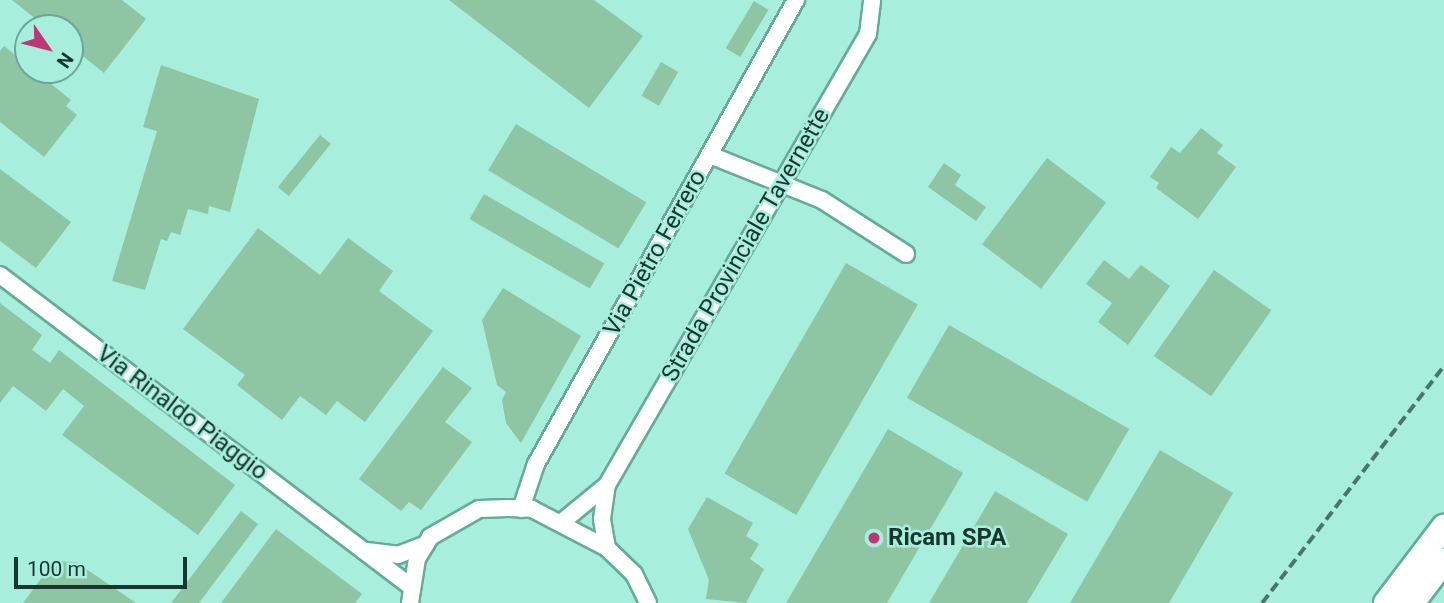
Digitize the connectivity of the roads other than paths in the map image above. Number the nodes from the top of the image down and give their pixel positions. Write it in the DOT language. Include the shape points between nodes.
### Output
graph roads {
  1 [pos="796,0"];
  2 [pos="872,0"];
  3 [pos="710,155"];
  4 [pos="781,185"];
  5 [pos="906,254"];
  6 [pos="0,275"];
  7 [pos="607,485"];
  8 [pos="521,509"];
  9 [pos="562,522"];
  10 [pos="1444,527"];
  11 [pos="426,544"];
  12 [pos="607,548"];
  13 [pos="365,551"];
  14 [pos="1444,561"];
  15 [pos="410,586"];
  16 [pos="410,603"];
  17 [pos="648,603"];
  18 [pos="1386,603"];
  19 [pos="1412,603"];
  1 -- 3 [label="street, Via Pietro Ferrero"];
  2 -- 4 [label="street, Strada Provinciale Tavernette" via="868,34"];
  3 -- 4 [label="street"];
  3 -- 8 [label="street, Via Pietro Ferrero" via="536,464"];
  4 -- 5 [label="street" via="822,200"];
  4 -- 7 [label="street, Strada Provinciale Tavernette"];
  6 -- 13 [label="street, Via Rinaldo Piaggio"];
  7 -- 9 [label="street, Strada Provinciale Tavernette"];
  7 -- 12 [label="street, Strada Provinciale Tavernette" via="602,519"];
  8 -- 9 [label="street"];
  8 -- 11 [label="street" via="479,509 453,520"];
  9 -- 12 [label="street"];
  10 -- 18 [label="highway"];
  11 -- 13 [label="street" via="397,555"];
  11 -- 15 [label="street"];
  12 -- 17 [label="street" via="634,574"];
  13 -- 15 [label="street, Via Rinaldo Piaggio"];
  14 -- 19 [label="highway"];
  15 -- 16 [label="street"];
}
